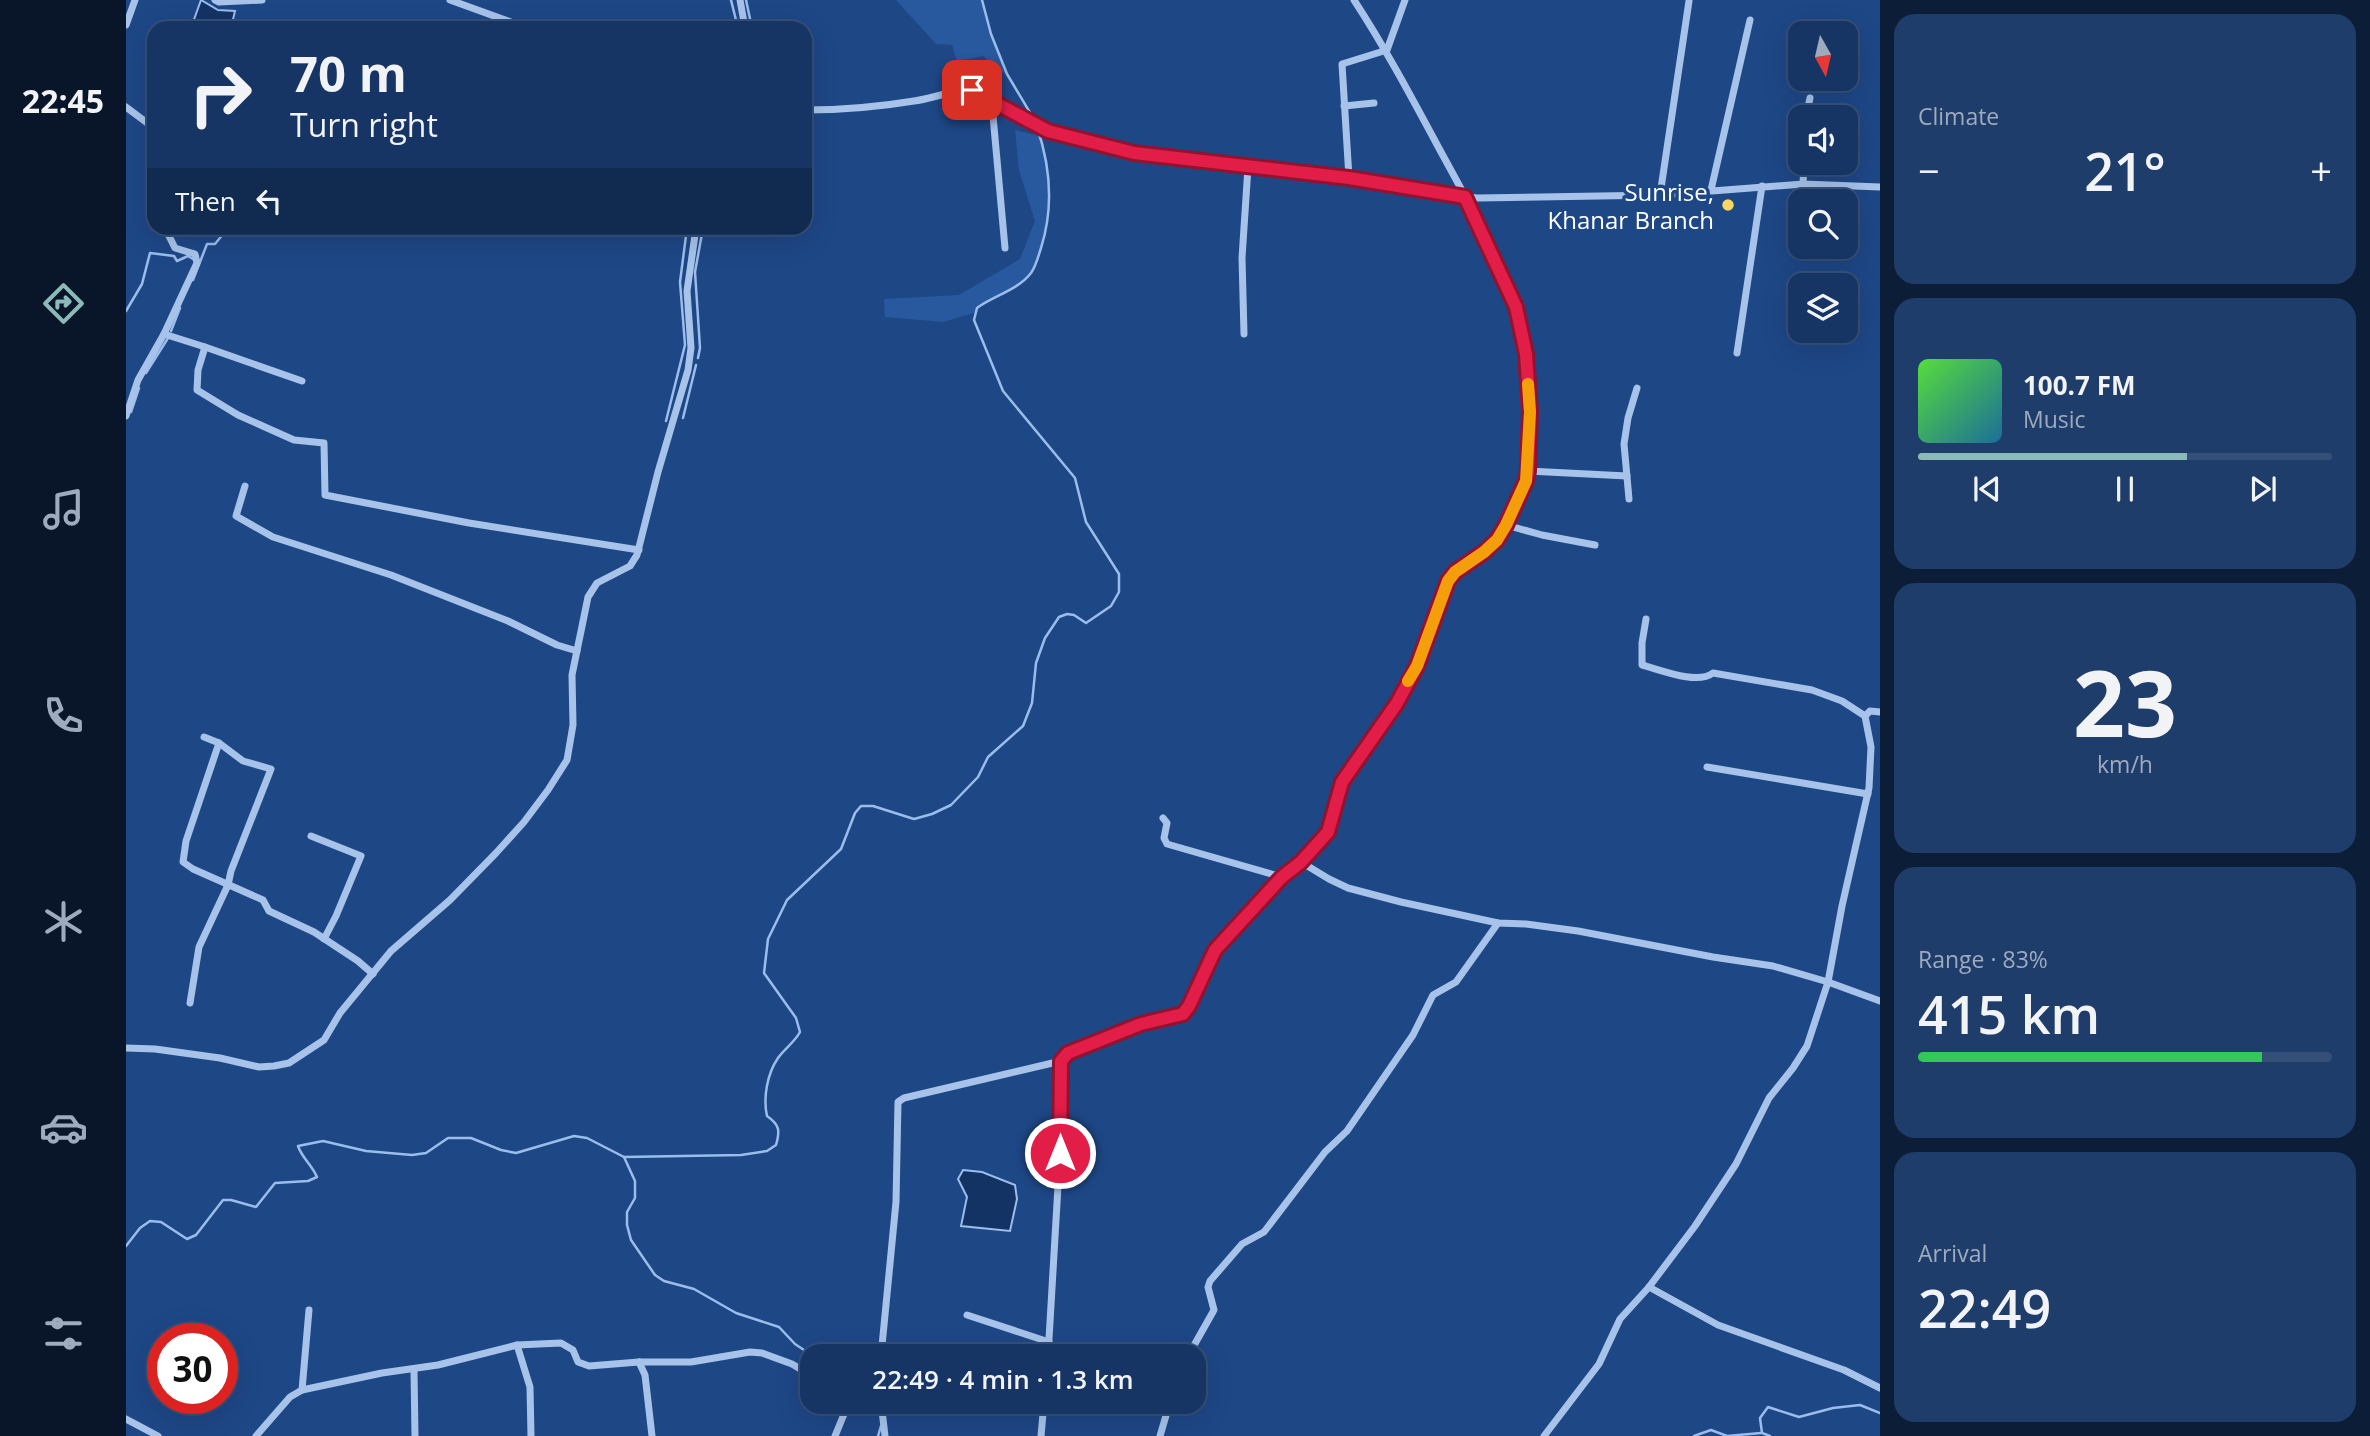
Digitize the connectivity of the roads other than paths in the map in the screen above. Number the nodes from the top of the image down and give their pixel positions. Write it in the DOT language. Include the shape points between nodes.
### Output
graph roads {
  1 [pos="135,0"];
  2 [pos="215,0"];
  3 [pos="262,0"];
  4 [pos="450,0"];
  5 [pos="740,0"];
  6 [pos="1354,0"];
  7 [pos="1405,0"];
  8 [pos="1689,1"];
  9 [pos="1750,20"];
  10 [pos="508,21"];
  11 [pos="744,21"];
  12 [pos="126,25"];
  13 [pos="1387,50"];
  14 [pos="1810,98"];
  15 [pos="990,100"];
  16 [pos="1374,103"];
  17 [pos="1809,105"];
  18 [pos="1344,106"];
  19 [pos="126,107"];
  20 [pos="812,110"];
  21 [pos="147,123"];
  22 [pos="1248,167"];
  23 [pos="1803,175"];
  24 [pos="1349,178"];
  25 [pos="1803,184"];
  26 [pos="1762,186"];
  27 [pos="1880,187"];
  28 [pos="1711,190"];
  29 [pos="1660,195"];
  30 [pos="1465,197"];
  31 [pos="169,235"];
  32 [pos="695,235"];
  33 [pos="1005,248"];
  34 [pos="164,334"];
  35 [pos="1244,334"];
  36 [pos="205,347"];
  37 [pos="1737,353"];
  38 [pos="302,381"];
  39 [pos="1637,388"];
  40 [pos="126,415"];
  41 [pos="1528,471"];
  42 [pos="1627,476"];
  43 [pos="245,486"];
  44 [pos="1629,499"];
  45 [pos="1506,525"];
  46 [pos="1594,545"];
  47 [pos="639,550"];
  48 [pos="1646,619"];
  49 [pos="577,651"];
  50 [pos="1880,712"];
  51 [pos="1865,716"];
  52 [pos="204,737"];
  53 [pos="219,743"];
  54 [pos="1707,767"];
  55 [pos="1868,794"];
  56 [pos="1163,818"];
  57 [pos="311,836"];
  58 [pos="1301,862"];
  59 [pos="1282,877"];
  60 [pos="228,885"];
  61 [pos="1498,923"];
  62 [pos="324,939"];
  63 [pos="373,974"];
  64 [pos="1828,982"];
  65 [pos="1880,1001"];
  66 [pos="190,1003"];
  67 [pos="126,1048"];
  68 [pos="1061,1061"];
  69 [pos="1649,1287"];
  70 [pos="309,1310"];
  71 [pos="967,1315"];
  72 [pos="1049,1342"];
  73 [pos="882,1344"];
  74 [pos="1195,1344"];
  75 [pos="517,1345"];
  76 [pos="639,1362"];
  77 [pos="800,1369"];
  78 [pos="414,1370"];
  79 [pos="1880,1388"];
  80 [pos="302,1390"];
  81 [pos="844,1414"];
  82 [pos="883,1414"];
  83 [pos="1043,1414"];
  84 [pos="1166,1414"];
  85 [pos="126,1419"];
  86 [pos="158,1436"];
  87 [pos="256,1436"];
  88 [pos="415,1436"];
  89 [pos="531,1436"];
  90 [pos="652,1436"];
  91 [pos="835,1436"];
  92 [pos="886,1436"];
  93 [pos="1041,1436"];
  94 [pos="1160,1436"];
  95 [pos="1544,1436"];
  1 -- 12 [label="street"];
  2 -- 3 [label="street"];
  4 -- 10 [label="street"];
  5 -- 11 [label="street"];
  6 -- 13 [label="street"];
  7 -- 13 [label="street"];
  8 -- 29 [label="street"];
  9 -- 28 [label="street"];
  13 -- 18 [label="street" via="1342,64"];
  13 -- 30 [label="street"];
  14 -- 17 [label="street"];
  15 -- 20 [label="street" via="984,92 972,90 862,108"];
  15 -- 22 [label="street" via="1048,131 1134,153"];
  15 -- 33 [label="street"];
  16 -- 18 [label="street"];
  18 -- 24 [label="street"];
  19 -- 21 [label="street"];
  22 -- 24 [label="street"];
  22 -- 35 [label="street" via="1242,258"];
  23 -- 25 [label="street"];
  24 -- 30 [label="street"];
  25 -- 26 [label="street"];
  25 -- 27 [label="street"];
  26 -- 28 [label="street"];
  26 -- 37 [label="street"];
  28 -- 29 [label="street"];
  29 -- 30 [label="street"];
  30 -- 41 [label="street" via="1516,307 1526,354"];
  31 -- 34 [label="street" via="176,248 195,254 198,260"];
  32 -- 47 [label="street" via="687,290 688,370"];
  34 -- 36 [label="street"];
  34 -- 40 [label="street" via="138,380"];
  36 -- 38 [label="street"];
  36 -- 47 [label="street" via="197,390 294,440 324,443 325,495"];
  39 -- 42 [label="street" via="1623,444"];
  41 -- 42 [label="street"];
  41 -- 45 [label="street"];
  42 -- 44 [label="street"];
  43 -- 49 [label="street" via="236,516 272,537 391,575"];
  45 -- 46 [label="street"];
  45 -- 58 [label="street" via="1497,540 1448,581 1417,666 1342,782 1328,832"];
  47 -- 49 [label="street" via="630,566 597,583 588,597"];
  48 -- 51 [label="street" via="1642,665 1691,678 1713,673 1812,690"];
  49 -- 63 [label="street" via="567,760 524,822"];
  50 -- 51 [label="street" via="1870,711"];
  51 -- 55 [label="street" via="1871,747"];
  52 -- 53 [label="street"];
  53 -- 60 [label="street" via="183,862"];
  53 -- 60 [label="street" via="243,761 271,769"];
  54 -- 55 [label="street"];
  55 -- 64 [label="street"];
  56 -- 59 [label="street" via="1167,844"];
  57 -- 62 [label="street" via="361,856"];
  58 -- 59 [label="street"];
  58 -- 61 [label="street" via="1348,888"];
  59 -- 68 [label="street" via="1215,950 1183,1014 1141,1024 1068,1053"];
  60 -- 62 [label="street" via="263,900 269,911"];
  60 -- 66 [label="street" via="199,947"];
  61 -- 64 [label="street" via="1578,931 1773,966"];
  61 -- 74 [label="street" via="1456,982 1433,995 1413,1035 1347,1131 1325,1152 1264,1232 1242,1244 1210,1281 1214,1310"];
  62 -- 63 [label="street"];
  63 -- 67 [label="street" via="340,1013 324,1041 289,1063 259,1067"];
  64 -- 65 [label="street"];
  64 -- 69 [label="street" via="1807,1046 1769,1098 1736,1164 1702,1216"];
  68 -- 72 [label="street"];
  68 -- 73 [label="street" via="898,1102 896,1202"];
  69 -- 79 [label="street" via="1718,1325 1844,1370"];
  69 -- 95 [label="street" via="1620,1319 1599,1364"];
  70 -- 80 [label="street"];
  71 -- 72 [label="street"];
  75 -- 76 [label="street" via="568,1345 585,1366"];
  75 -- 78 [label="street"];
  75 -- 89 [label="street" via="530,1387"];
  76 -- 77 [label="street" via="691,1362 750,1352"];
  76 -- 90 [label="street" via="645,1375"];
  78 -- 80 [label="street"];
  78 -- 88 [label="street"];
  80 -- 87 [label="street" via="290,1397"];
  81 -- 91 [label="street"];
  82 -- 92 [label="street"];
  83 -- 93 [label="street"];
  84 -- 94 [label="street"];
  85 -- 86 [label="street"];
}
